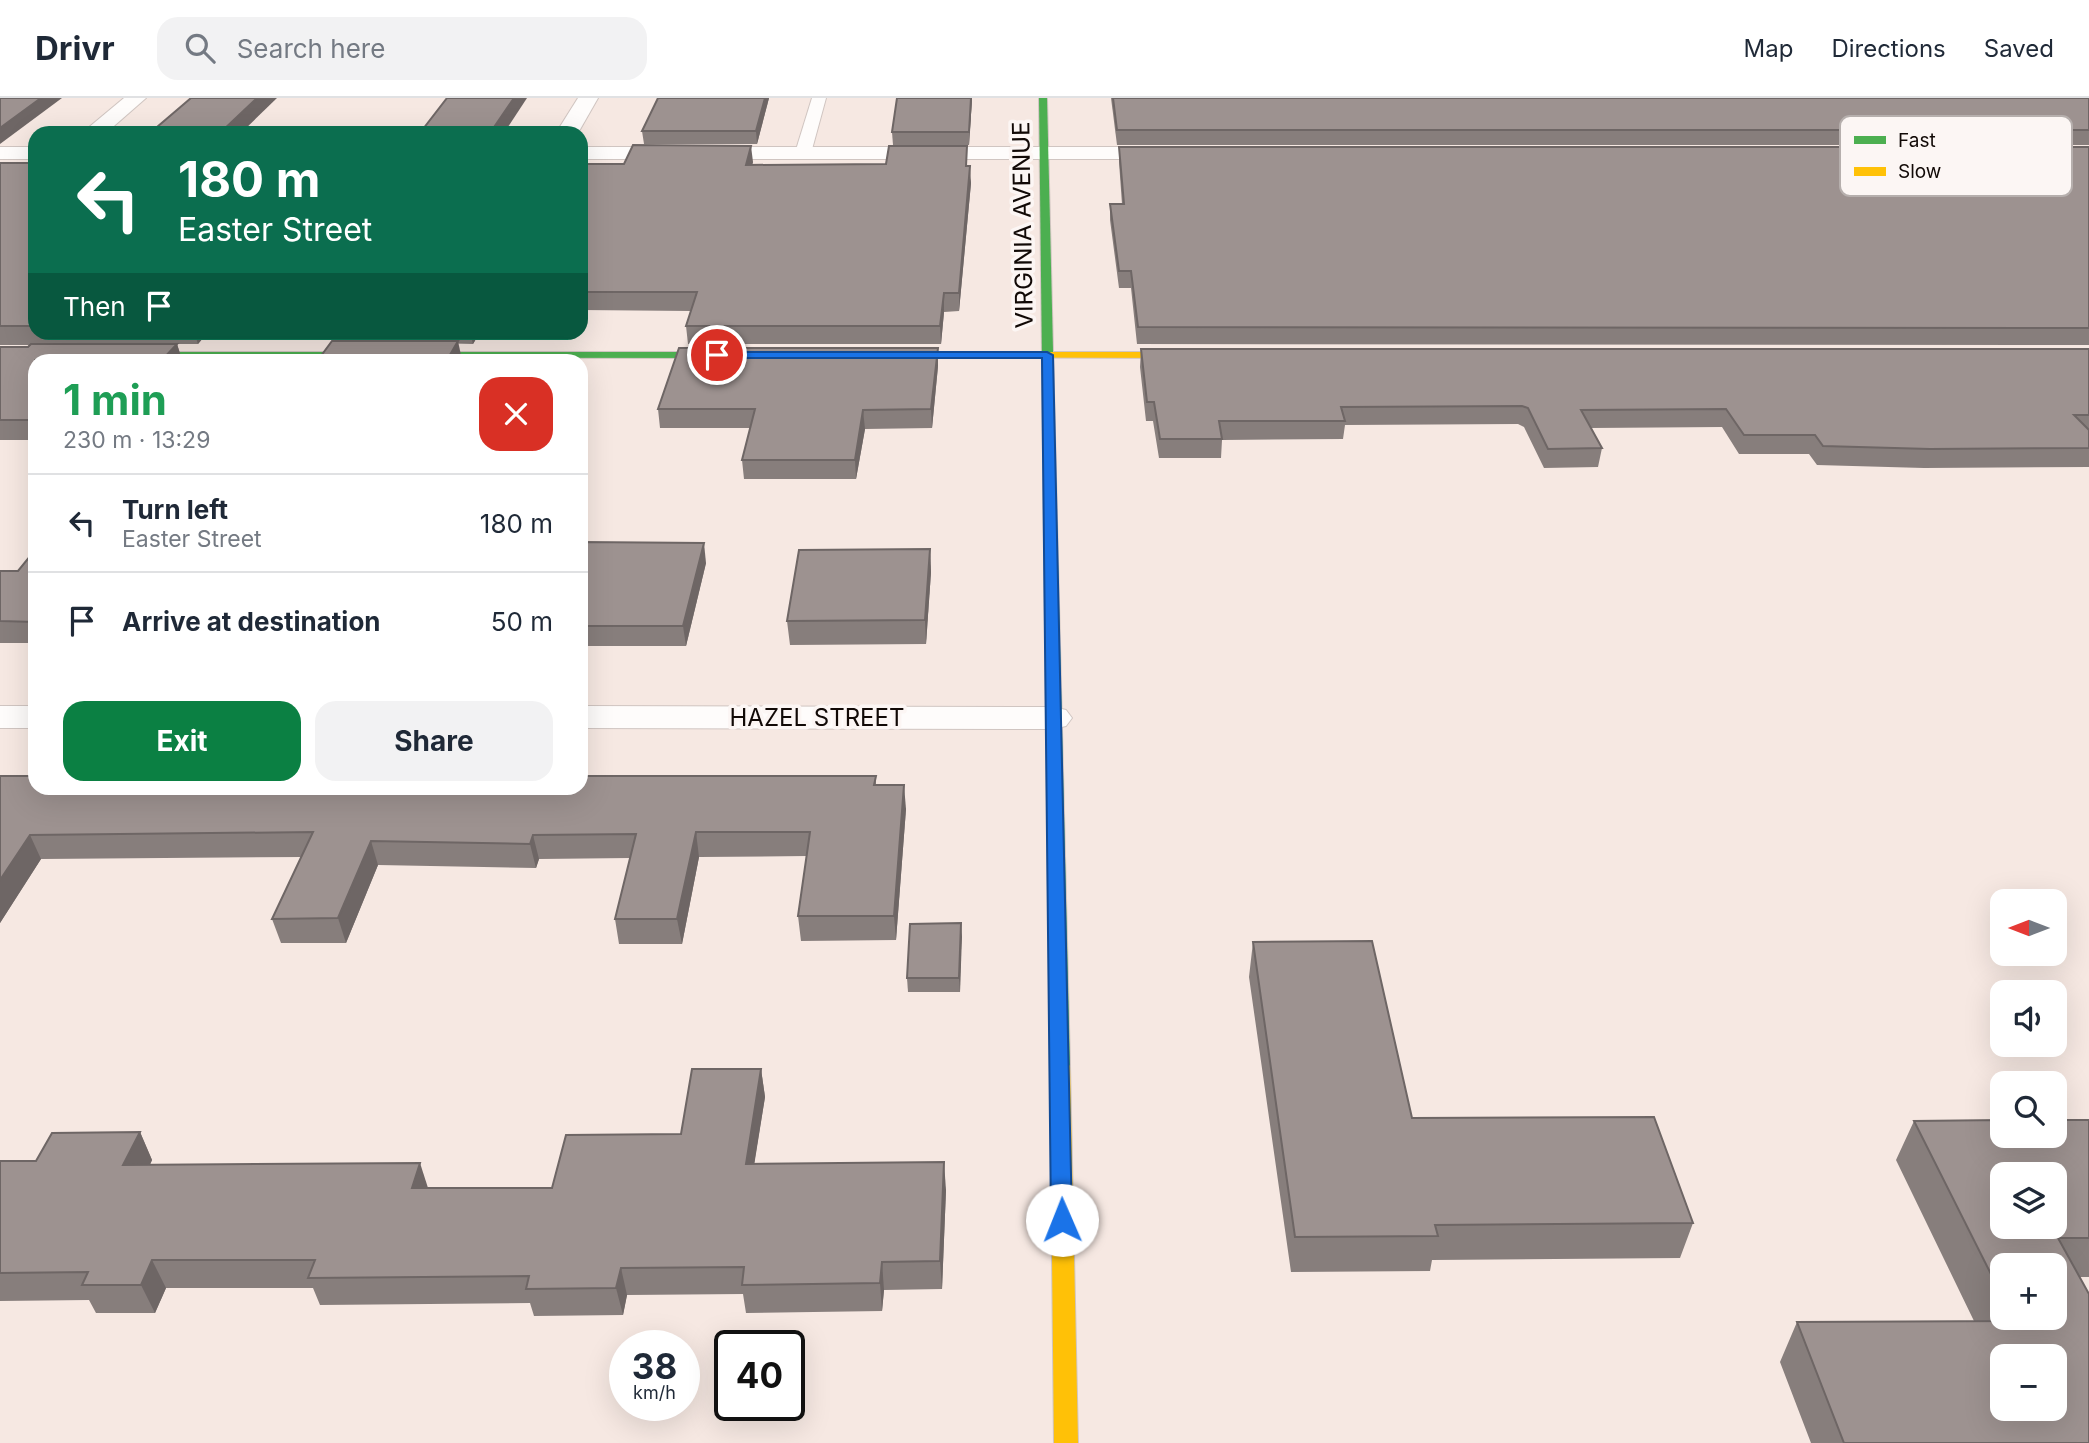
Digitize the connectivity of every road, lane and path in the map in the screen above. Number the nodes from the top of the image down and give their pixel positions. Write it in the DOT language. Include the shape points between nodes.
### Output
graph roads {
  1 [pos="136,98"];
  2 [pos="588,98"];
  3 [pos="819,98"];
  4 [pos="1043,98"];
  5 [pos="102,126"];
  6 [pos="571,126"];
  7 [pos="0,153"];
  8 [pos="28,153"];
  9 [pos="588,153"];
  10 [pos="803,153"];
  11 [pos="1044,153"];
  12 [pos="1197,153"];
  13 [pos="588,355"];
  14 [pos="740,355"];
  15 [pos="866,355"];
  16 [pos="1047,355"];
  17 [pos="1214,355"];
  18 [pos="0,717"];
  19 [pos="28,717"];
  20 [pos="588,718"];
  21 [pos="1053,718"];
  22 [pos="1066,1443"];
  1 -- 5 [label="street"];
  2 -- 6 [label="street"];
  3 -- 10 [label="lane"];
  4 -- 11 [label="street, VIRGINIA AVENUE"];
  7 -- 8 [label="street"];
  9 -- 10 [label="street"];
  10 -- 11 [label="street"];
  11 -- 12 [label="street"];
  11 -- 16 [label="street, VIRGINIA AVENUE"];
  13 -- 14 [label="street"];
  15 -- 16 [label="street"];
  16 -- 17 [label="street"];
  16 -- 21 [label="street, VIRGINIA AVENUE"];
  18 -- 19 [label="street"];
  20 -- 21 [label="street, HAZEL STREET"];
  21 -- 22 [label="street, VIRGINIA AVENUE"];
}
